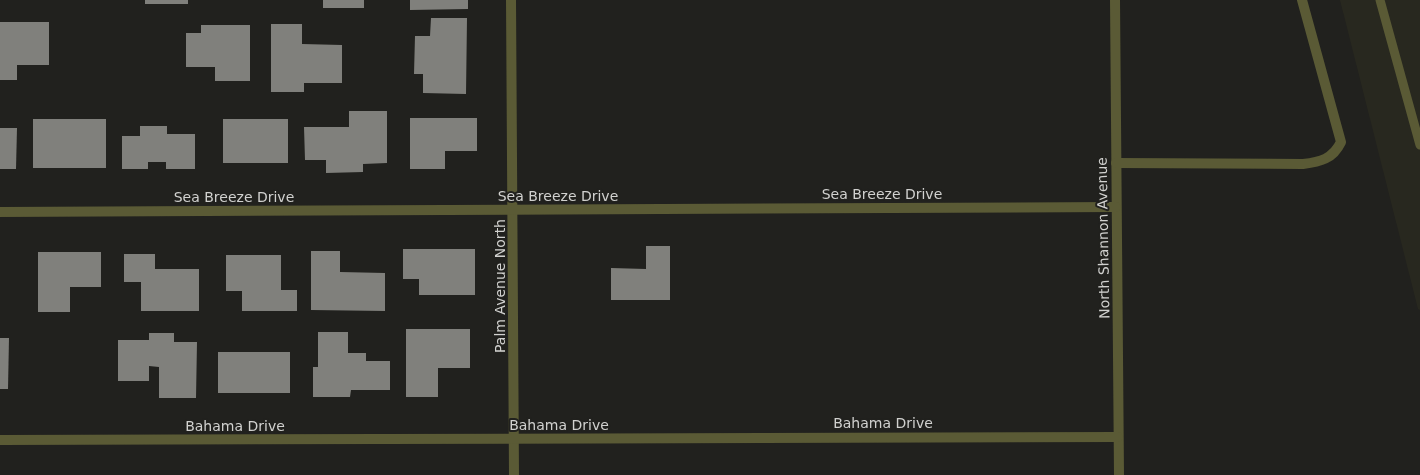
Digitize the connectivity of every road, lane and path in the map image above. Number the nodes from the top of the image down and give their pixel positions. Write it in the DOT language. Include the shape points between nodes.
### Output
graph roads {
  1 [pos="511,0"];
  2 [pos="1115,0"];
  3 [pos="1302,0"];
  4 [pos="1380,0"];
  5 [pos="1420,145"];
  6 [pos="1116,163"];
  7 [pos="1116,207"];
  8 [pos="514,210"];
  9 [pos="0,212"];
  10 [pos="1118,436"];
  11 [pos="514,439"];
  12 [pos="0,440"];
  13 [pos="514,475"];
  14 [pos="1119,475"];
  1 -- 8 [label="street, Palm Avenue North"];
  2 -- 6 [label="street, North Shannon Avenue"];
  3 -- 6 [label="street" via="1341,142 1337,150 1319,162 1303,164"];
  4 -- 5 [label="lane"];
  6 -- 7 [label="street, North Shannon Avenue"];
  7 -- 8 [label="street, Sea Breeze Drive"];
  7 -- 10 [label="street, North Shannon Avenue"];
  8 -- 9 [label="street, Sea Breeze Drive"];
  8 -- 11 [label="street, Palm Avenue North"];
  10 -- 11 [label="street, Bahama Drive"];
  10 -- 14 [label="street, North Shannon Avenue"];
  11 -- 12 [label="street, Bahama Drive"];
  11 -- 13 [label="street, Palm Avenue North"];
}
